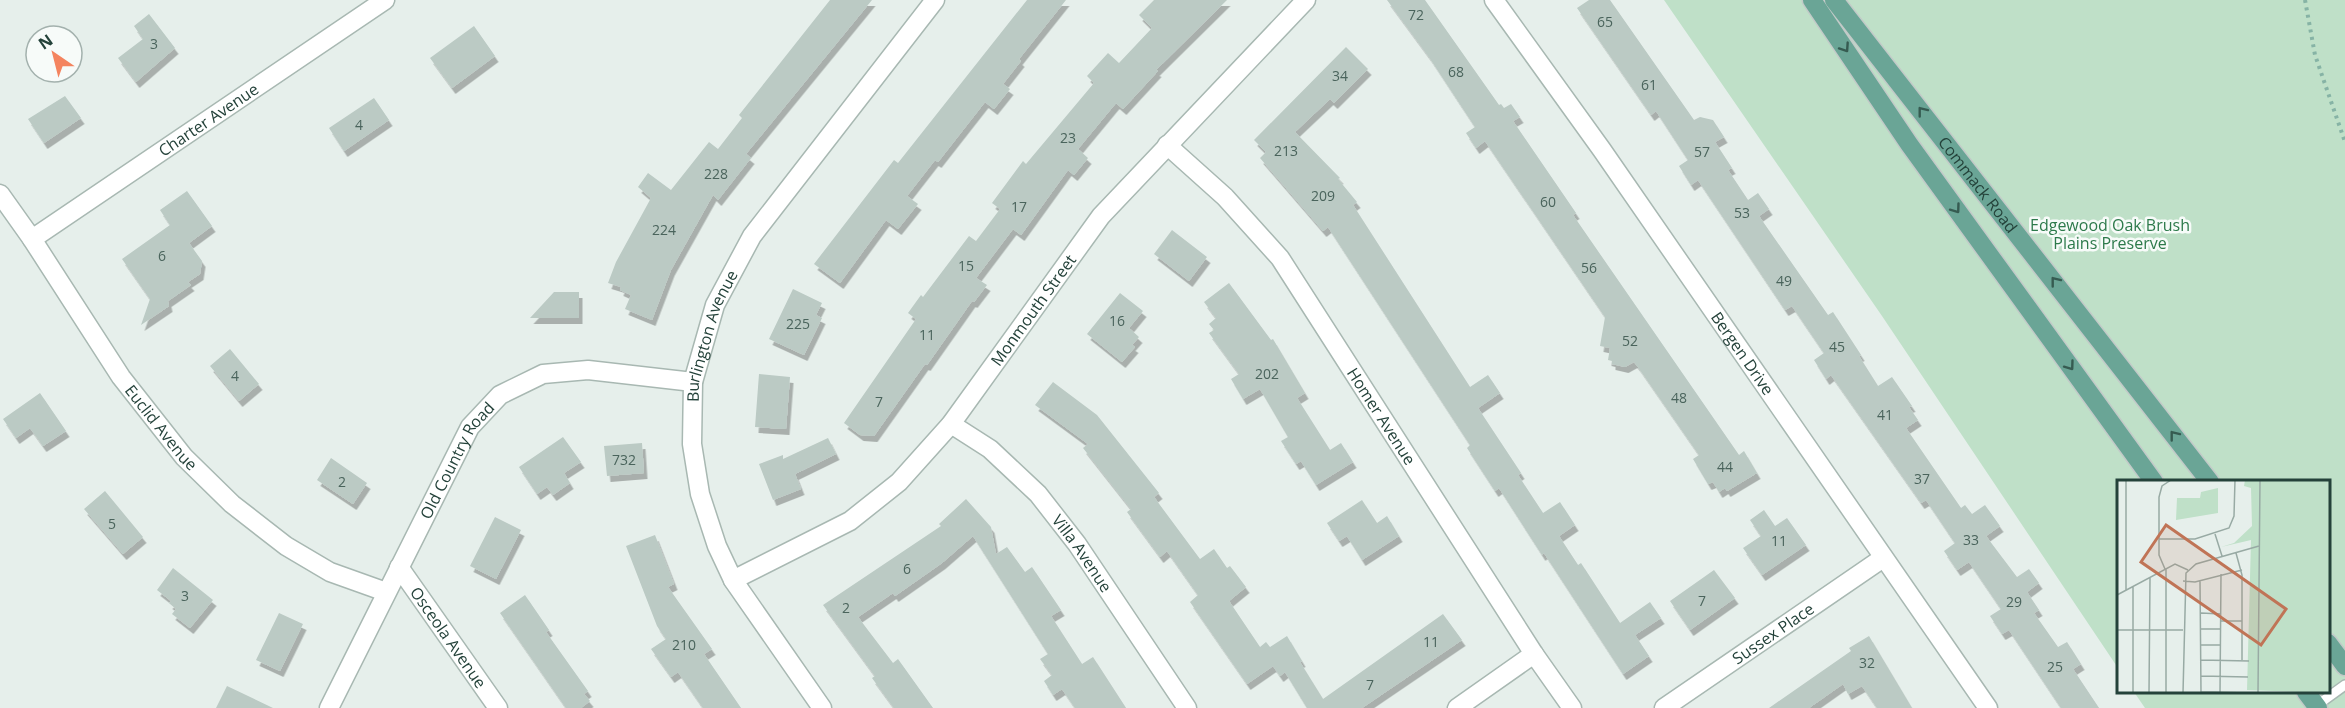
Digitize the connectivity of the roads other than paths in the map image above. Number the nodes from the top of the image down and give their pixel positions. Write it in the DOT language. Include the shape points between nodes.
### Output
graph roads {
  1 [pos="385,0"];
  2 [pos="935,0"];
  3 [pos="1306,0"];
  4 [pos="1494,0"];
  5 [pos="1812,0"];
  6 [pos="1834,0"];
  7 [pos="1167,145"];
  8 [pos="0,194"];
  9 [pos="32,239"];
  10 [pos="693,382"];
  11 [pos="951,424"];
  12 [pos="2153,480"];
  13 [pos="2208,480"];
  14 [pos="1883,558"];
  15 [pos="399,567"];
  16 [pos="733,580"];
  17 [pos="386,592"];
  18 [pos="2330,646"];
  19 [pos="1534,654"];
  20 [pos="2345,666"];
  21 [pos="2345,686"];
  22 [pos="2313,702"];
  23 [pos="329,708"];
  24 [pos="498,708"];
  25 [pos="822,708"];
  26 [pos="1187,708"];
  27 [pos="1457,708"];
  28 [pos="1572,708"];
  29 [pos="1664,708"];
  30 [pos="1988,708"];
  1 -- 9 [label="street, Charter Avenue"];
  2 -- 10 [label="street, Burlington Avenue" via="752,236 715,305"];
  3 -- 7 [label="street, Monmouth Street"];
  4 -- 14 [label="street, Bergen Drive"];
  5 -- 12 [label="main road, Commack Road, one-way" via="1909,144"];
  13 -- 6 [label="main road, Commack Road, one-way"];
  7 -- 11 [label="street, Monmouth Street" via="1101,216"];
  7 -- 19 [label="street, Homer Avenue" via="1225,197 1280,258"];
  8 -- 9 [label="street, Euclid Avenue"];
  9 -- 17 [label="street, Euclid Avenue" via="121,377 184,458 232,504 286,546 330,572"];
  10 -- 15 [label="street, Old Country Road" via="588,370 543,374 500,395 470,427"];
  10 -- 16 [label="street, Burlington Avenue" via="692,444 700,494"];
  11 -- 16 [label="street, Monmouth Street" via="899,482 850,521"];
  11 -- 26 [label="street, Villa Avenue" via="990,449 1038,494 1077,544"];
  14 -- 29 [label="street, Sussex Place"];
  14 -- 30 [label="street, Bergen Drive"];
  15 -- 17 [label="street, Old Country Road"];
  15 -- 24 [label="street, Osceola Avenue"];
  16 -- 25 [label="street, Burlington Avenue"];
  17 -- 23 [label="street, Old Country Road"];
  18 -- 20 [label="main road"];
  19 -- 27 [label="street"];
  19 -- 28 [label="street, Homer Avenue"];
  21 -- 22 [label="lane"];
}
